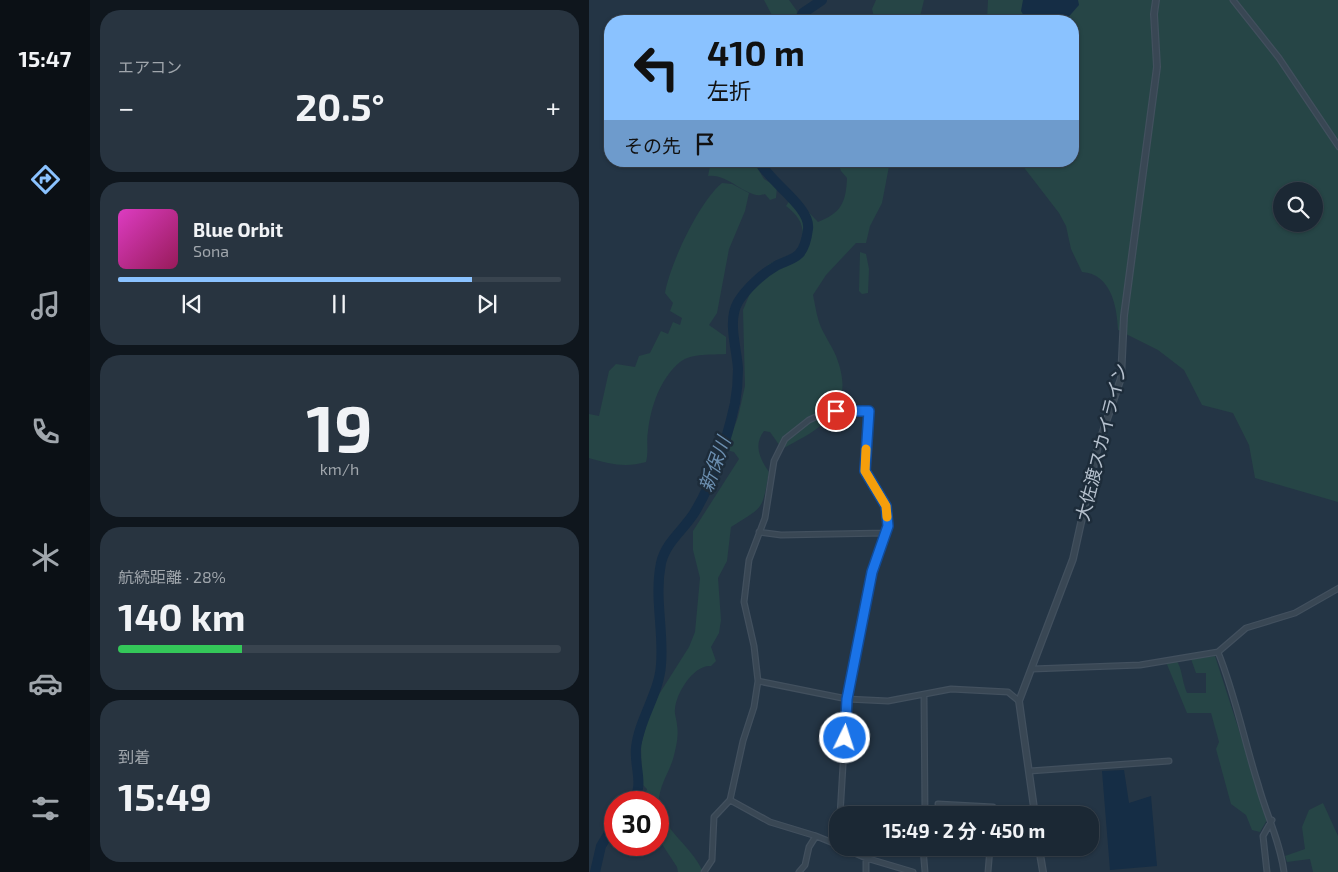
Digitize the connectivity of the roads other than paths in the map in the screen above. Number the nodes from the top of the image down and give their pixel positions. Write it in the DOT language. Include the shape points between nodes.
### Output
graph roads {
  1 [pos="1156,0"];
  2 [pos="1233,0"];
  3 [pos="1338,147"];
  4 [pos="759,532"];
  5 [pos="886,533"];
  6 [pos="1338,588"];
  7 [pos="1218,652"];
  8 [pos="1032,669"];
  9 [pos="758,681"];
  10 [pos="924,695"];
  11 [pos="847,699"];
  12 [pos="1019,700"];
  13 [pos="1169,761"];
  14 [pos="1030,771"];
  15 [pos="730,800"];
  16 [pos="938,804"];
  17 [pos="841,806"];
  18 [pos="925,806"];
  19 [pos="966,806"];
  20 [pos="1034,806"];
  21 [pos="1272,820"];
  22 [pos="816,836"];
  23 [pos="829,842"];
  24 [pos="861,856"];
  25 [pos="924,856"];
  26 [pos="989,856"];
  27 [pos="1040,856"];
  28 [pos="866,858"];
  29 [pos="704,872"];
  30 [pos="799,872"];
  31 [pos="866,872"];
  32 [pos="913,872"];
  33 [pos="925,872"];
  34 [pos="988,872"];
  35 [pos="1043,872"];
  36 [pos="1267,872"];
  37 [pos="1283,872"];
  1 -- 8 [label="street, 大佐渡スカイライン" via="1157,67 1123,316 1121,378 1098,446 1073,559"];
  2 -- 3 [label="street" via="1279,58"];
  4 -- 5 [label="street" via="781,535"];
  4 -- 5 [label="street" via="765,518 774,461 795,429 822,414 869,411 865,471 886,506"];
  4 -- 9 [label="street" via="749,560 744,602"];
  5 -- 11 [label="street" via="872,572"];
  6 -- 7 [label="street" via="1295,613 1246,628"];
  7 -- 8 [label="street" via="1140,665"];
  7 -- 21 [label="street" via="1228,676 1263,801"];
  8 -- 12 [label="street, 大佐渡スカイライン"];
  9 -- 11 [label="street"];
  9 -- 15 [label="street" via="755,707 743,740"];
  10 -- 11 [label="street" via="888,701"];
  10 -- 12 [label="street" via="951,689 1008,692"];
  10 -- 18 [label="street"];
  11 -- 17 [label="street"];
  12 -- 14 [label="street"];
  13 -- 14 [label="street"];
  14 -- 20 [label="street"];
  15 -- 22 [label="street" via="770,822"];
  15 -- 29 [label="street" via="714,817 712,860"];
  16 -- 19 [label="street"];
  21 -- 36 [label="street" via="1263,836"];
  21 -- 37 [label="street"];
  22 -- 23 [label="street"];
  22 -- 30 [label="street" via="809,847 805,866"];
  24 -- 28 [label="street"];
  25 -- 33 [label="street"];
  26 -- 34 [label="street"];
  27 -- 35 [label="street"];
  28 -- 31 [label="street"];
  28 -- 32 [label="street"];
}
